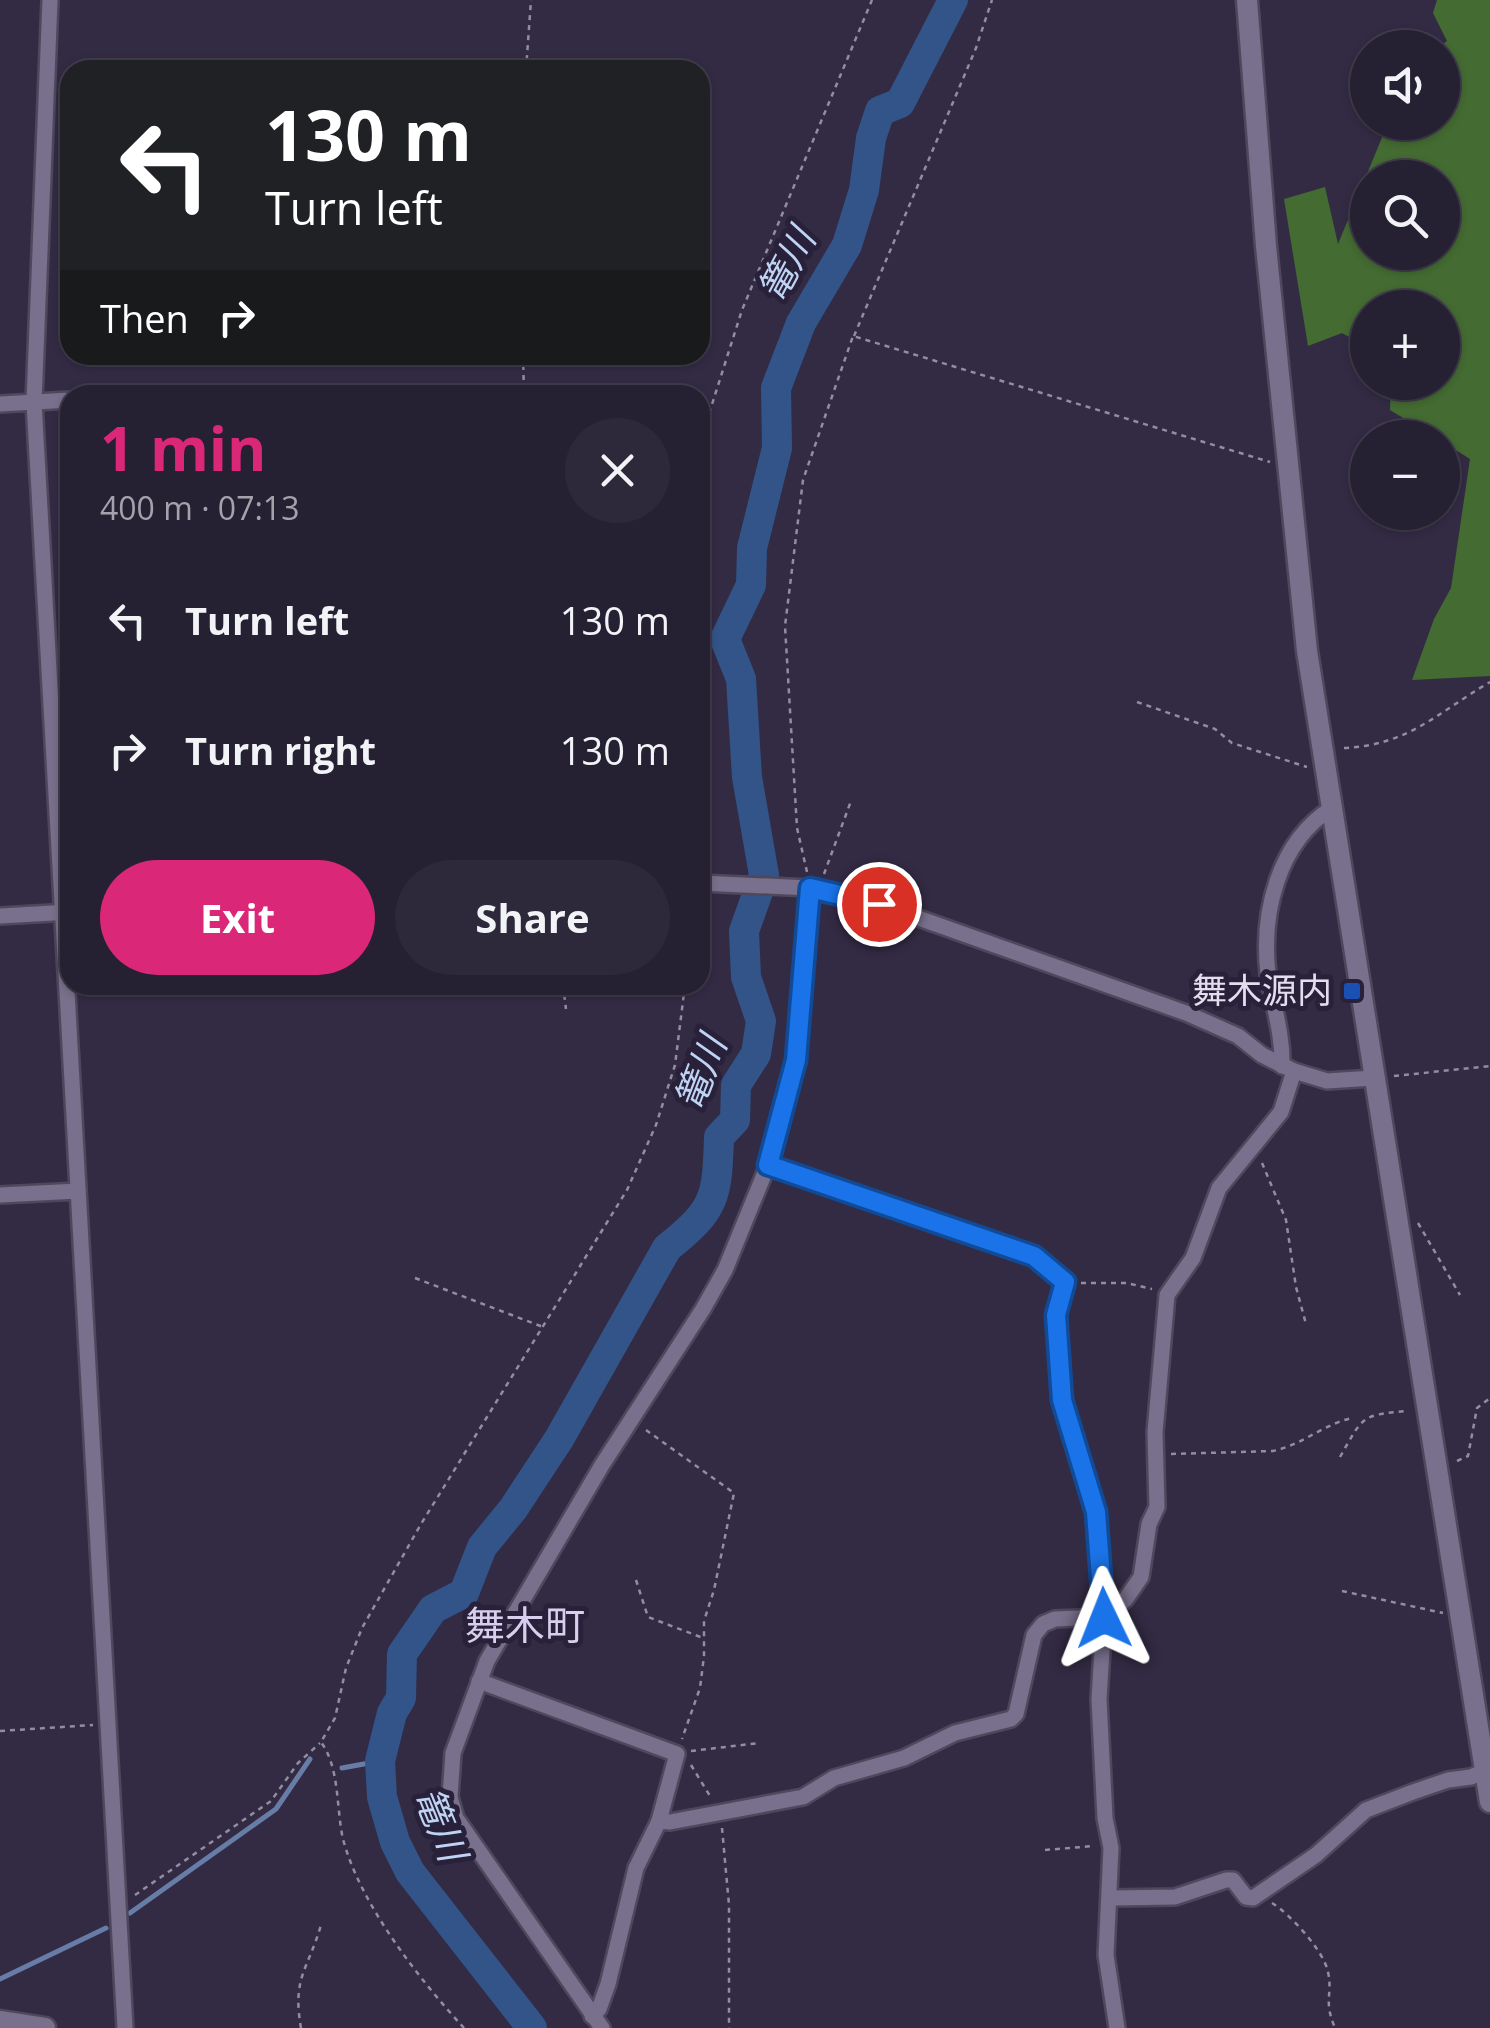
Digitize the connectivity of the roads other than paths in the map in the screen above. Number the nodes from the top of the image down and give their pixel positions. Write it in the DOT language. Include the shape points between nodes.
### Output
graph roads {
  1 [pos="50,0"];
  2 [pos="1248,0"];
  3 [pos="60,401"];
  4 [pos="34,402"];
  5 [pos="0,404"];
  6 [pos="60,804"];
  7 [pos="1332,808"];
  8 [pos="710,884"];
  9 [pos="816,889"];
  10 [pos="60,912"];
  11 [pos="0,916"];
  12 [pos="70,995"];
  13 [pos="1288,1069"];
  14 [pos="1373,1078"];
  15 [pos="768,1165"];
  16 [pos="78,1192"];
  17 [pos="0,1195"];
  18 [pos="1104,1618"];
  19 [pos="479,1681"];
  20 [pos="1485,1771"];
  21 [pos="1490,1802"];
  22 [pos="658,1822"];
  23 [pos="1111,1898"];
  24 [pos="0,2021"];
  25 [pos="597,2022"];
  26 [pos="44,2028"];
  27 [pos="125,2028"];
  28 [pos="1117,2028"];
  1 -- 4 [label="street"];
  2 -- 7 [label="street" via="1287,467"];
  3 -- 4 [label="street"];
  4 -- 5 [label="street"];
  4 -- 6 [label="street"];
  7 -- 13 [label="street" via="1294,845 1272,896 1268,973"];
  7 -- 14 [label="street"];
  8 -- 9 [label="street"];
  9 -- 13 [label="street" via="879,904 1186,1013"];
  9 -- 15 [label="street" via="796,1060"];
  10 -- 11 [label="street"];
  12 -- 16 [label="street"];
  13 -- 14 [label="street" via="1327,1080"];
  13 -- 18 [label="street" via="1281,1112 1212,1198 1194,1258 1166,1295 1156,1508 1141,1577"];
  14 -- 20 [label="street"];
  15 -- 18 [label="street" via="1034,1256 1065,1282 1056,1315 1062,1400 1096,1512"];
  15 -- 19 [label="street" via="703,1309"];
  16 -- 17 [label="street"];
  16 -- 27 [label="street"];
  18 -- 22 [label="street" via="1043,1624 1034,1635 1011,1719 955,1732 904,1758 834,1778 803,1797"];
  18 -- 23 [label="street" via="1099,1699"];
  19 -- 22 [label="street" via="678,1752"];
  19 -- 25 [label="street" via="454,1754 450,1797 456,1818"];
  20 -- 21 [label="street"];
  20 -- 23 [label="street" via="1366,1810 1259,1894 1246,1897 1226,1880 1175,1897"];
  22 -- 25 [label="street" via="636,1868"];
  23 -- 28 [label="street" via="1106,1955"];
  24 -- 26 [label="street"];
}
